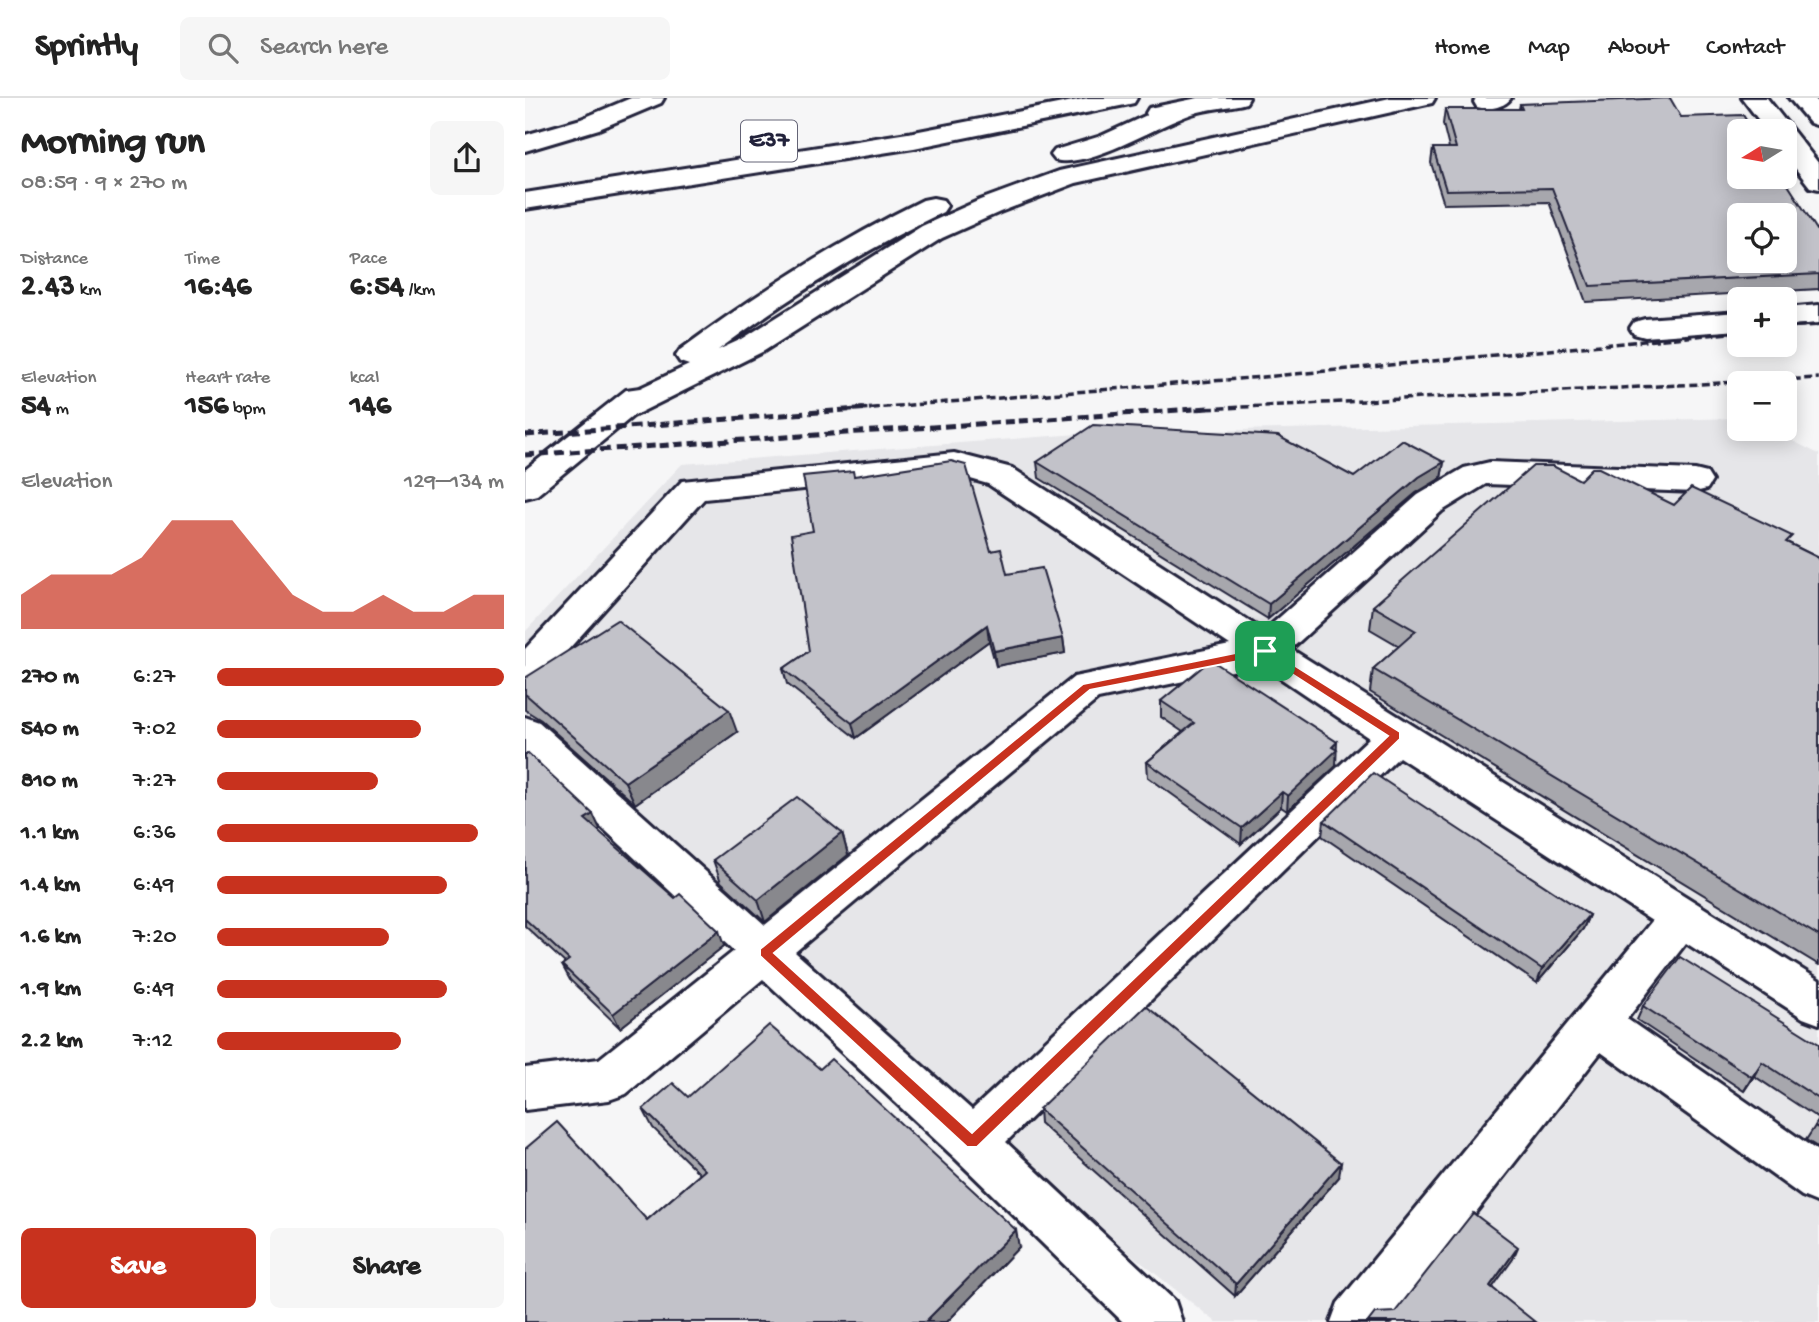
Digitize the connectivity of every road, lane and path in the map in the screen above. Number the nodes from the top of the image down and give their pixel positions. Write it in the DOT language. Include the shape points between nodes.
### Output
graph roads {
  1 [pos="652,98"];
  2 [pos="1012,98"];
  3 [pos="1125,98"];
  4 [pos="1237,98"];
  5 [pos="1423,98"];
  6 [pos="1754,98"];
  7 [pos="1801,98"];
  8 [pos="1183,109"];
  9 [pos="1819,118"];
  10 [pos="1771,119"];
  11 [pos="913,140"];
  12 [pos="525,144"];
  13 [pos="1797,153"];
  14 [pos="525,179"];
  15 [pos="1819,181"];
  16 [pos="525,201"];
  17 [pos="1819,314"];
  18 [pos="1797,316"];
  19 [pos="1727,322"];
  20 [pos="1645,328"];
  21 [pos="618,411"];
  22 [pos="1695,481"];
  23 [pos="525,487"];
  24 [pos="1265,651"];
  25 [pos="525,673"];
  26 [pos="525,732"];
  27 [pos="1396,736"];
  28 [pos="1682,916"];
  29 [pos="765,953"];
  30 [pos="1819,1004"];
  31 [pos="1596,1023"];
  32 [pos="525,1089"];
  33 [pos="972,1142"];
  34 [pos="1819,1180"];
  35 [pos="1157,1319"];
  36 [pos="1357,1322"];
  1 -- 12 [label="main road"];
  2 -- 14 [label="main road, E37"];
  3 -- 11 [label="main road, E37"];
  4 -- 8 [label="main road"];
  5 -- 21 [label="main road" via="1068,177 990,205 921,238 753,345"];
  6 -- 10 [label="main road"];
  7 -- 9 [label="main road"];
  8 -- 11 [label="main road" via="969,142"];
  8 -- 21 [label="main road" via="1110,141 968,189 880,231 749,312"];
  11 -- 16 [label="main road, E37"];
  13 -- 15 [label="main road"];
  17 -- 18 [label="main road"];
  19 -- 20 [label="main road"];
  21 -- 23 [label="main road"];
  22 -- 24 [label="main road" via="1476,476 1430,503"];
  24 -- 25 [label="main road" via="1000,476 954,463 694,489"];
  24 -- 27 [label="main road"];
  24 -- 29 [label="main road" via="1087,687"];
  26 -- 29 [label="main road"];
  27 -- 28 [label="main road"];
  27 -- 33 [label="main road"];
  28 -- 30 [label="main road"];
  28 -- 31 [label="main road"];
  29 -- 32 [label="main road" via="609,1079"];
  29 -- 33 [label="main road"];
  31 -- 34 [label="main road"];
  31 -- 36 [label="main road"];
  33 -- 35 [label="main road"];
}
